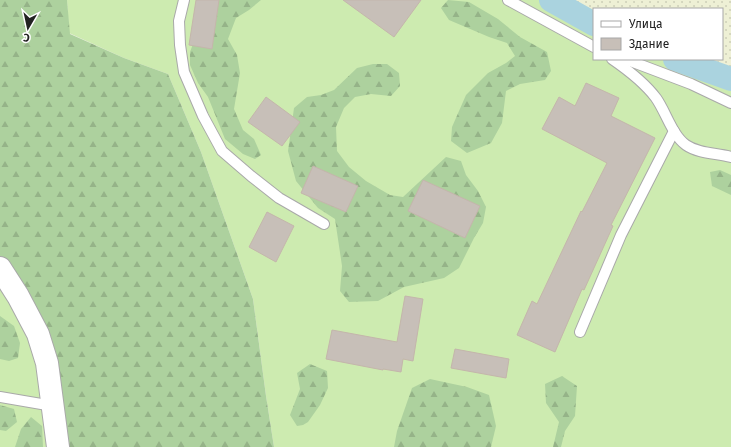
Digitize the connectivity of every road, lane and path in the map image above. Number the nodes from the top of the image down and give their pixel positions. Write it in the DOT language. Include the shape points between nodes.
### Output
graph roads {
  1 [pos="184,0"];
  2 [pos="508,0"];
  3 [pos="593,46"];
  4 [pos="613,60"];
  5 [pos="628,60"];
  6 [pos="731,103"];
  7 [pos="674,131"];
  8 [pos="731,158"];
  9 [pos="324,224"];
  10 [pos="0,268"];
  11 [pos="580,332"];
  12 [pos="0,397"];
  13 [pos="54,406"];
  14 [pos="58,447"];
  1 -- 9 [label="lane" via="180,21 180,45 184,72 222,151 279,198"];
  2 -- 3 [label="lane"];
  4 -- 7 [label="lane" via="634,75 655,98"];
  5 -- 6 [label="lane" via="691,84"];
  7 -- 8 [label="lane" via="686,145"];
  7 -- 11 [label="lane" via="621,235"];
  10 -- 13 [label="street" via="38,334 47,364"];
  12 -- 13 [label="lane"];
  13 -- 14 [label="street"];
}
